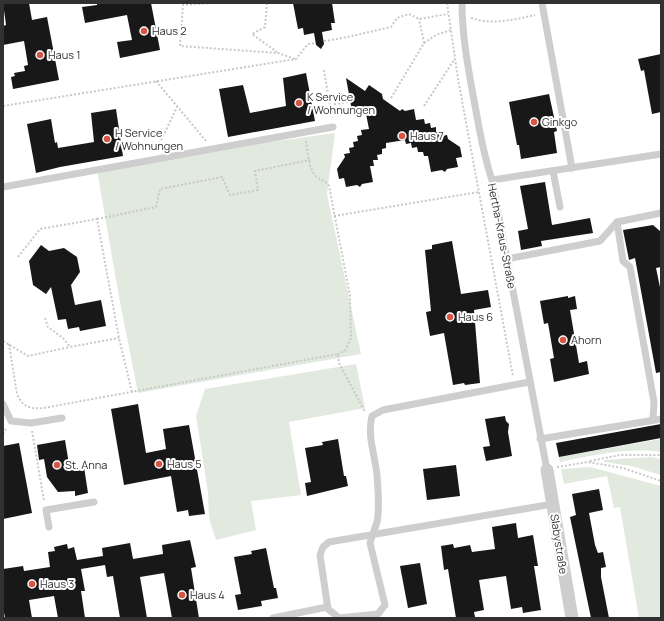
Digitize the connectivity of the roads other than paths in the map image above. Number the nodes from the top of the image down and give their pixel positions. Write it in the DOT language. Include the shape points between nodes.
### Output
graph roads {
  1 [pos="462,3"];
  2 [pos="542,3"];
  3 [pos="333,127"];
  4 [pos="661,154"];
  5 [pos="572,168"];
  6 [pos="553,171"];
  7 [pos="492,180"];
  8 [pos="3,187"];
  9 [pos="560,207"];
  10 [pos="661,213"];
  11 [pos="617,222"];
  12 [pos="506,259"];
  13 [pos="529,382"];
  14 [pos="3,404"];
  15 [pos="62,418"];
  16 [pos="657,420"];
  17 [pos="540,439"];
  18 [pos="546,470"];
  19 [pos="94,502"];
  20 [pos="553,504"];
  21 [pos="49,527"];
  22 [pos="372,536"];
  23 [pos="327,607"];
  24 [pos="378,616"];
  25 [pos="351,617"];
  26 [pos="273,618"];
  27 [pos="572,618"];
  1 -- 7 [label="lane, Hertha-Kraus-Straße" via="468,69 484,157"];
  2 -- 5 [label="lane"];
  3 -- 8 [label="lane"];
  4 -- 5 [label="lane"];
  5 -- 6 [label="lane"];
  6 -- 7 [label="lane"];
  6 -- 9 [label="lane"];
  7 -- 12 [label="lane, Hertha-Kraus-Straße"];
  10 -- 11 [label="lane"];
  11 -- 12 [label="lane" via="600,241"];
  11 -- 16 [label="lane" via="623,261 630,267"];
  12 -- 13 [label="lane, Hertha-Kraus-Straße"];
  13 -- 17 [label="lane, Hertha-Kraus-Straße"];
  13 -- 22 [label="lane" via="383,410 372,416 369,428 379,503"];
  14 -- 15 [label="lane" via="11,421 31,423"];
  16 -- 17 [label="lane"];
  17 -- 18 [label="lane, Hertha-Kraus-Straße"];
  18 -- 20 [label="street, Slabystraße"];
  19 -- 21 [label="lane" via="46,510"];
  20 -- 22 [label="lane"];
  20 -- 27 [label="street, Slabystraße"];
  22 -- 23 [label="lane" via="329,542 323,547 320,555"];
  22 -- 24 [label="lane" via="370,543 385,605"];
  23 -- 25 [label="lane" via="339,618"];
  23 -- 26 [label="lane"];
  24 -- 25 [label="lane"];
}
